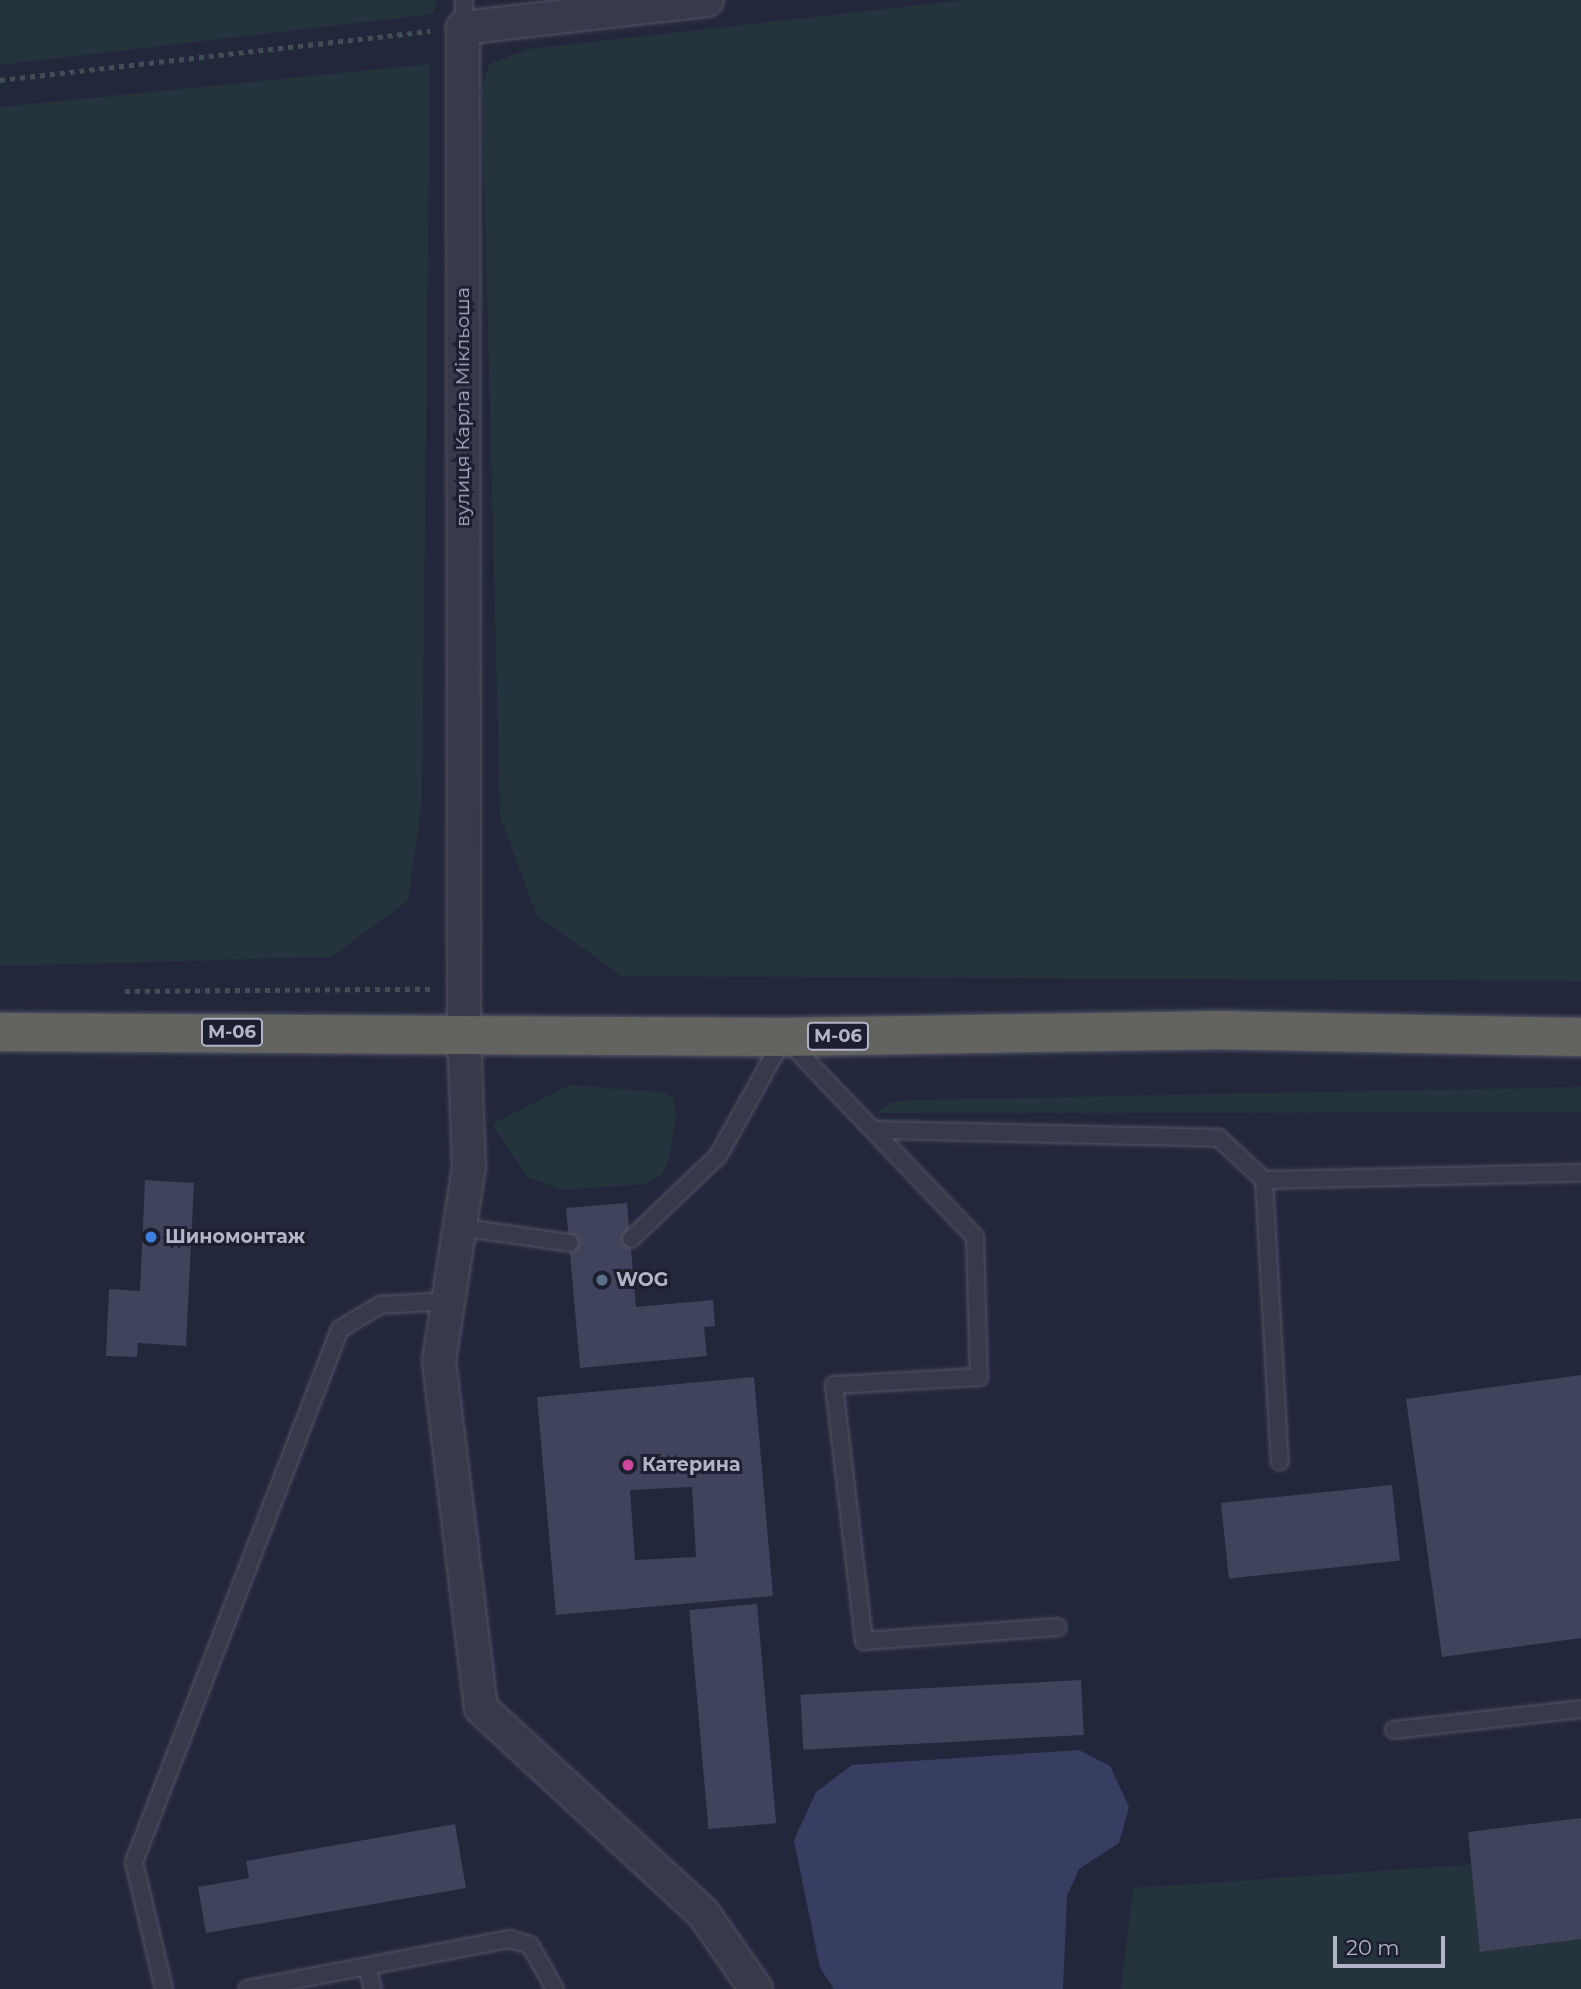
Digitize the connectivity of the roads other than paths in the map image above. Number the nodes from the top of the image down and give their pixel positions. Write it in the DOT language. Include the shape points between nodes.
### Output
graph roads {
  1 [pos="707,0"];
  2 [pos="463,14"];
  3 [pos="0,1032"];
  4 [pos="464,1032"];
  5 [pos="784,1037"];
  6 [pos="1581,1037"];
  7 [pos="877,1130"];
  8 [pos="1581,1173"];
  9 [pos="1264,1180"];
  10 [pos="459,1227"];
  11 [pos="631,1239"];
  12 [pos="570,1243"];
  13 [pos="447,1301"];
  14 [pos="1280,1462"];
  15 [pos="1056,1628"];
  16 [pos="1581,1709"];
  17 [pos="1394,1730"];
  18 [pos="368,1967"];
  19 [pos="164,1989"];
  20 [pos="247,1989"];
  21 [pos="373,1989"];
  22 [pos="555,1989"];
  23 [pos="756,1989"];
  1 -- 2 [label="street"];
  2 -- 4 [label="street, вулиця Карла Мікльоша"];
  3 -- 4 [label="highway, М-06"];
  4 -- 5 [label="highway, М-06"];
  4 -- 10 [label="street, вулиця Карла Мікльоша" via="469,1167"];
  5 -- 6 [label="highway, М-06" via="1213,1030"];
  5 -- 7 [label="lane"];
  5 -- 11 [label="lane" via="718,1156"];
  7 -- 9 [label="lane" via="1219,1138"];
  7 -- 15 [label="lane" via="975,1237 979,1377 834,1385 864,1641"];
  8 -- 9 [label="lane"];
  9 -- 14 [label="lane"];
  10 -- 12 [label="lane"];
  10 -- 13 [label="street, вулиця Карла Мікльоша"];
  13 -- 19 [label="lane" via="380,1306 340,1329 134,1862"];
  13 -- 23 [label="street, вулиця Карла Мікльоша" via="439,1361 481,1708 703,1913"];
  16 -- 17 [label="lane"];
  18 -- 20 [label="lane"];
  18 -- 21 [label="lane"];
  18 -- 22 [label="lane" via="510,1939 530,1945"];
}
